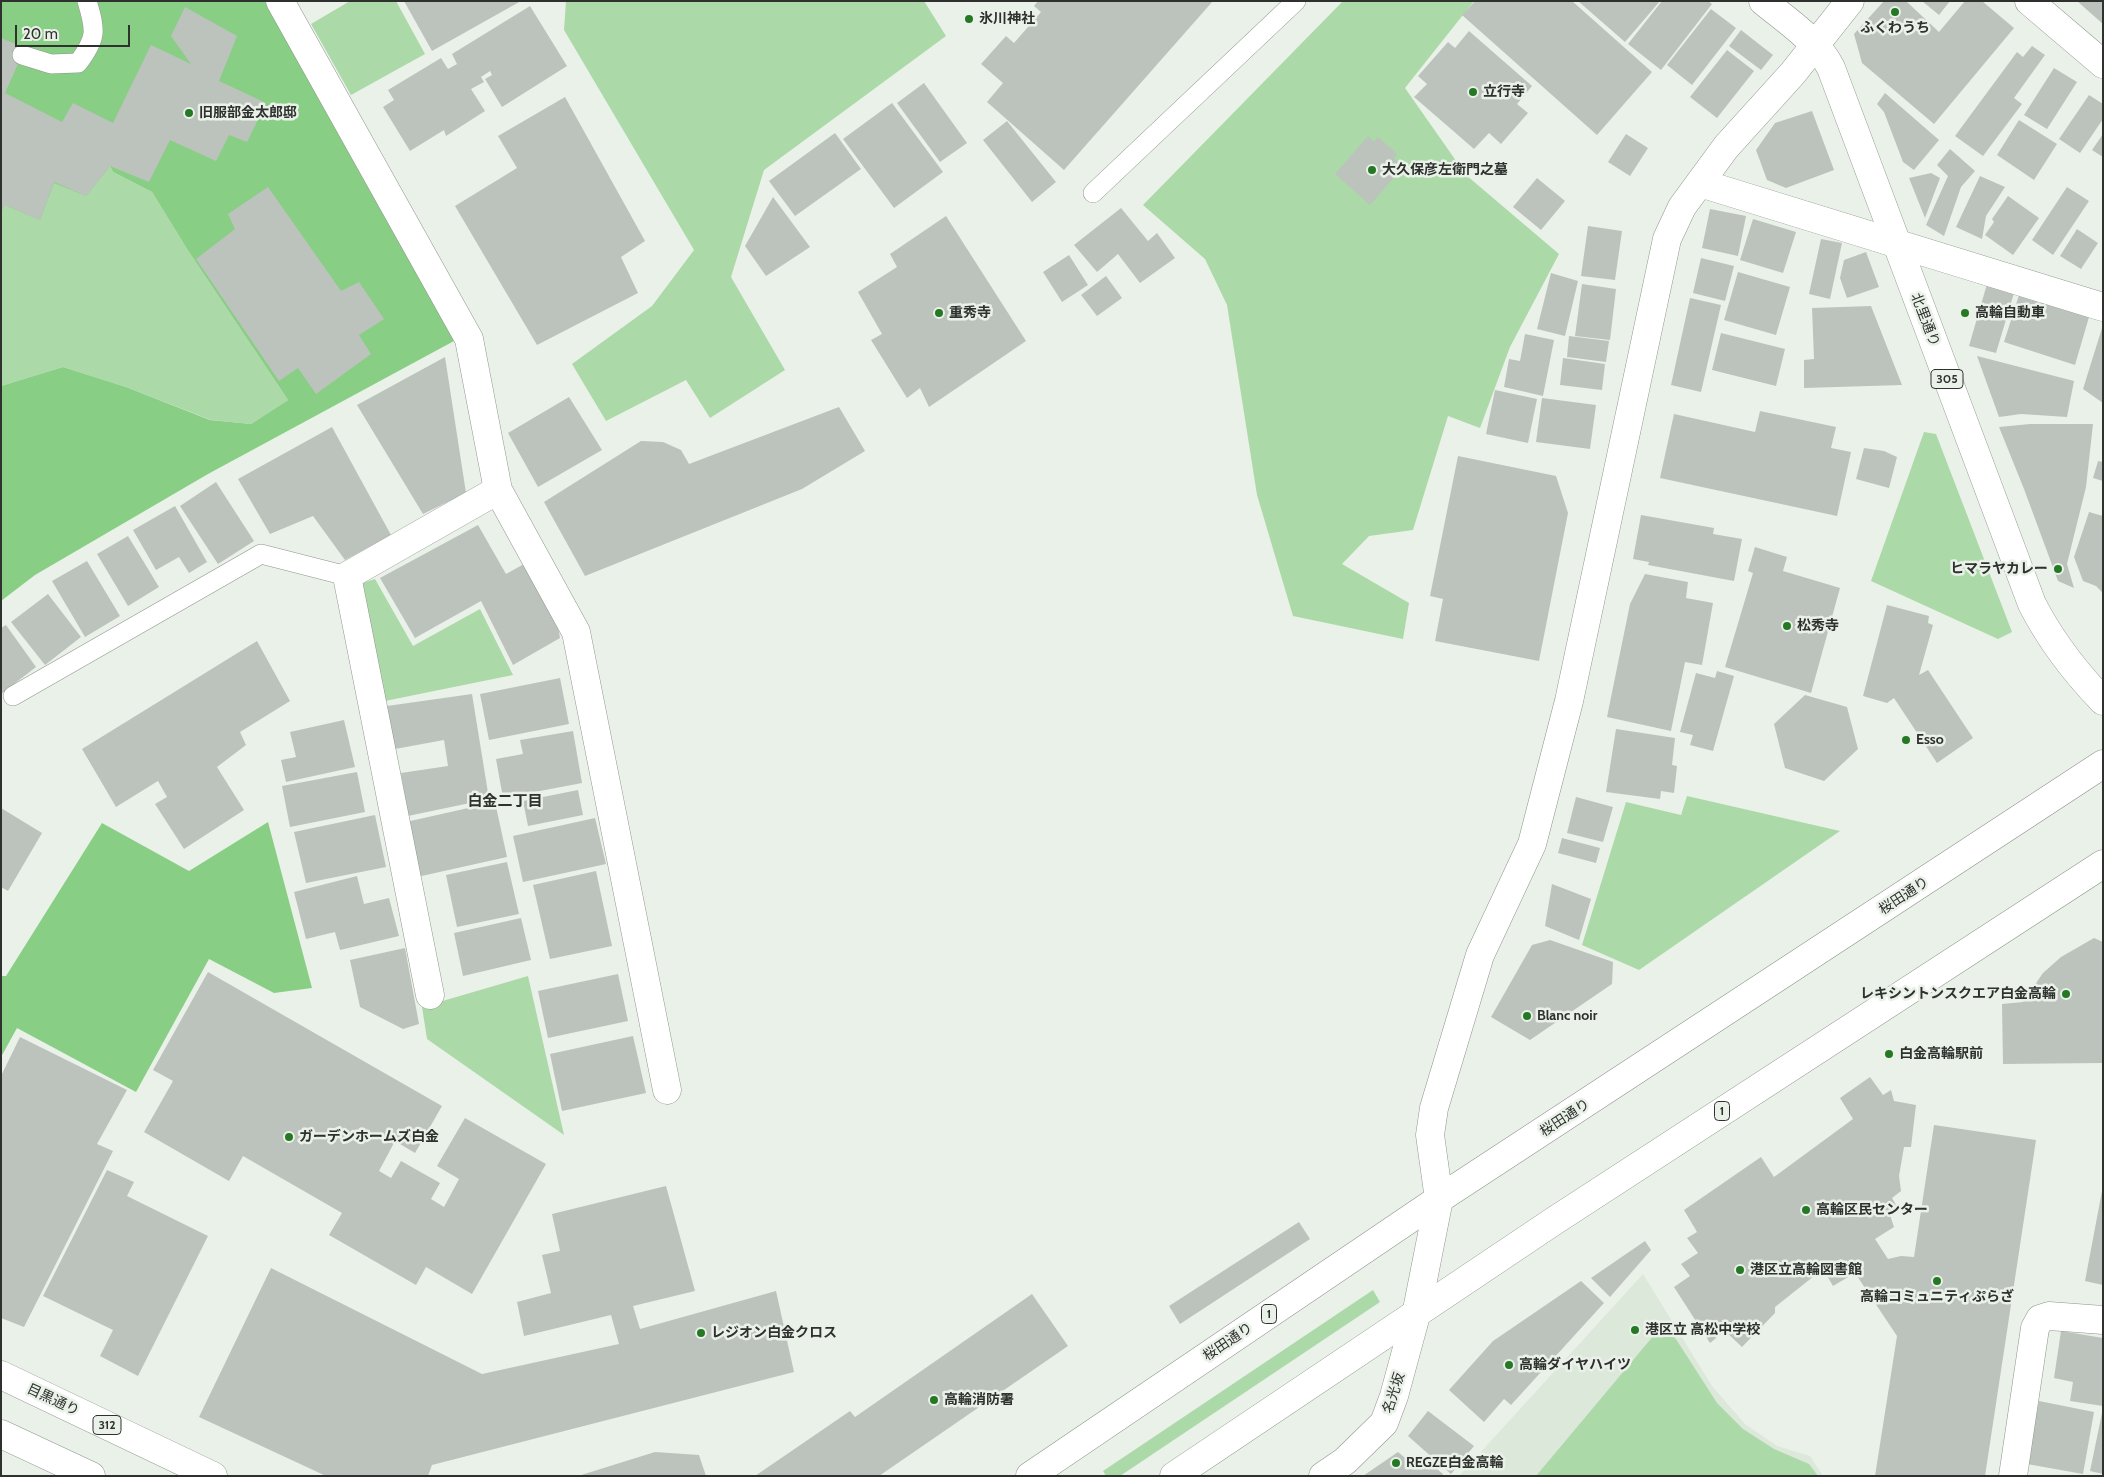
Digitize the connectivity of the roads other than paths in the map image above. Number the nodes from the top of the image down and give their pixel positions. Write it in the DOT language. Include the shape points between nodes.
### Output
graph roads {
  1 [pos="87,1"];
  2 [pos="280,1"];
  3 [pos="1296,1"];
  4 [pos="1763,1"];
  5 [pos="1850,1"];
  6 [pos="2029,1"];
  7 [pos="1814,45"];
  8 [pos="22,55"];
  9 [pos="2103,64"];
  10 [pos="1700,183"];
  11 [pos="1093,193"];
  12 [pos="1896,244"];
  13 [pos="2103,307"];
  14 [pos="498,490"];
  15 [pos="347,576"];
  16 [pos="12,696"];
  17 [pos="2103,700"];
  18 [pos="2103,764"];
  19 [pos="2103,864"];
  20 [pos="430,995"];
  21 [pos="667,1090"];
  22 [pos="1439,1200"];
  23 [pos="1416,1315"];
  24 [pos="2103,1320"];
  25 [pos="1,1375"];
  26 [pos="1,1434"];
  27 [pos="91,1476"];
  28 [pos="213,1476"];
  29 [pos="1030,1476"];
  30 [pos="1174,1476"];
  31 [pos="1323,1476"];
  32 [pos="2013,1476"];
  1 -- 8 [label="lane" via="93,22 91,45 78,63 51,64"];
  2 -- 14 [label="main road" via="470,339"];
  3 -- 11 [label="lane"];
  4 -- 7 [label="main road, 北里通り / 305"];
  5 -- 7 [label="main road, 名光坂"];
  6 -- 9 [label="main road"];
  7 -- 10 [label="main road, 名光坂" via="1726,147"];
  7 -- 12 [label="main road, 北里通り / 305" via="1831,68"];
  10 -- 12 [label="main road"];
  10 -- 22 [label="main road, 名光坂" via="1682,208 1667,239 1569,701 1532,844 1480,956 1434,1108 1430,1135"];
  12 -- 13 [label="main road"];
  12 -- 17 [label="main road, 北里通り / 305" via="2032,604 2064,657"];
  14 -- 15 [label="main road"];
  14 -- 21 [label="main road" via="576,632"];
  15 -- 16 [label="lane" via="261,554"];
  15 -- 20 [label="main road"];
  18 -- 22 [label="main road, 桜田通り / 1"];
  19 -- 23 [label="main road, 1" via="1562,1216"];
  22 -- 23 [label="main road, 名光坂"];
  22 -- 29 [label="main road, 桜田通り / 1"];
  23 -- 30 [label="main road, 1"];
  23 -- 31 [label="main road, 名光坂" via="1384,1423 1346,1461"];
  24 -- 32 [label="main road" via="2049,1316 2040,1319 2035,1328"];
  25 -- 28 [label="main road, 目黒通り / 312"];
  26 -- 27 [label="main road"];
}
